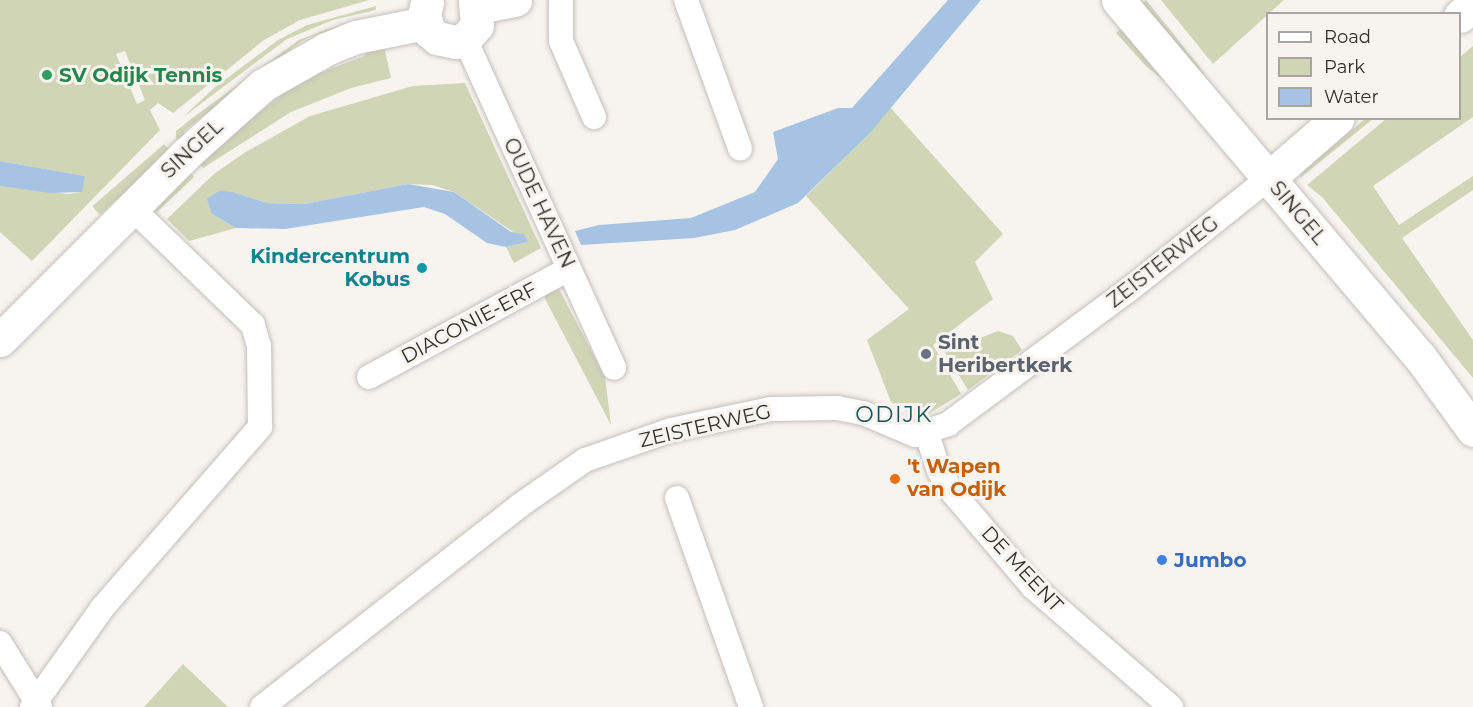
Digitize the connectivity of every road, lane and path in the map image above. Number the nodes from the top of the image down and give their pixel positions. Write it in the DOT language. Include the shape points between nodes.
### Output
graph roads {
  1 [pos="515,0"];
  2 [pos="561,0"];
  3 [pos="686,0"];
  4 [pos="1118,0"];
  5 [pos="476,4"];
  6 [pos="1473,4"];
  7 [pos="427,11"];
  8 [pos="1461,15"];
  9 [pos="465,39"];
  10 [pos="594,117"];
  11 [pos="1336,120"];
  12 [pos="740,148"];
  13 [pos="1269,178"];
  14 [pos="131,207"];
  15 [pos="569,269"];
  16 [pos="0,340"];
  17 [pos="614,368"];
  18 [pos="369,377"];
  19 [pos="1473,430"];
  20 [pos="927,434"];
  21 [pos="677,498"];
  22 [pos="0,643"];
  23 [pos="36,705"];
  24 [pos="1164,705"];
  25 [pos="262,707"];
  26 [pos="751,707"];
  1 -- 5 [label="street"];
  2 -- 10 [label="street" via="561,41"];
  3 -- 12 [label="street"];
  4 -- 13 [label="street, SINGEL"];
  5 -- 9 [label="street" via="477,25"];
  6 -- 8 [label="street"];
  7 -- 9 [label="street" via="437,38 446,42"];
  7 -- 14 [label="street, SINGEL" via="295,65 234,109"];
  9 -- 15 [label="street, OUDE HAVEN"];
  11 -- 13 [label="street, ZEISTERWEG"];
  13 -- 19 [label="street, SINGEL" via="1420,357"];
  13 -- 20 [label="street, ZEISTERWEG" via="1035,361 948,424"];
  14 -- 16 [label="street, SINGEL"];
  14 -- 23 [label="street" via="253,325 259,346 260,427 103,607"];
  15 -- 17 [label="street, OUDE HAVEN"];
  15 -- 18 [label="street, DIACONIE-ERF"];
  20 -- 24 [label="street, DE MEENT" via="939,471 954,494 1033,587"];
  20 -- 25 [label="street, ZEISTERWEG" via="905,432 863,413 837,408 771,409 671,430 585,460 526,500"];
  21 -- 26 [label="street"];
  22 -- 23 [label="street"];
}
